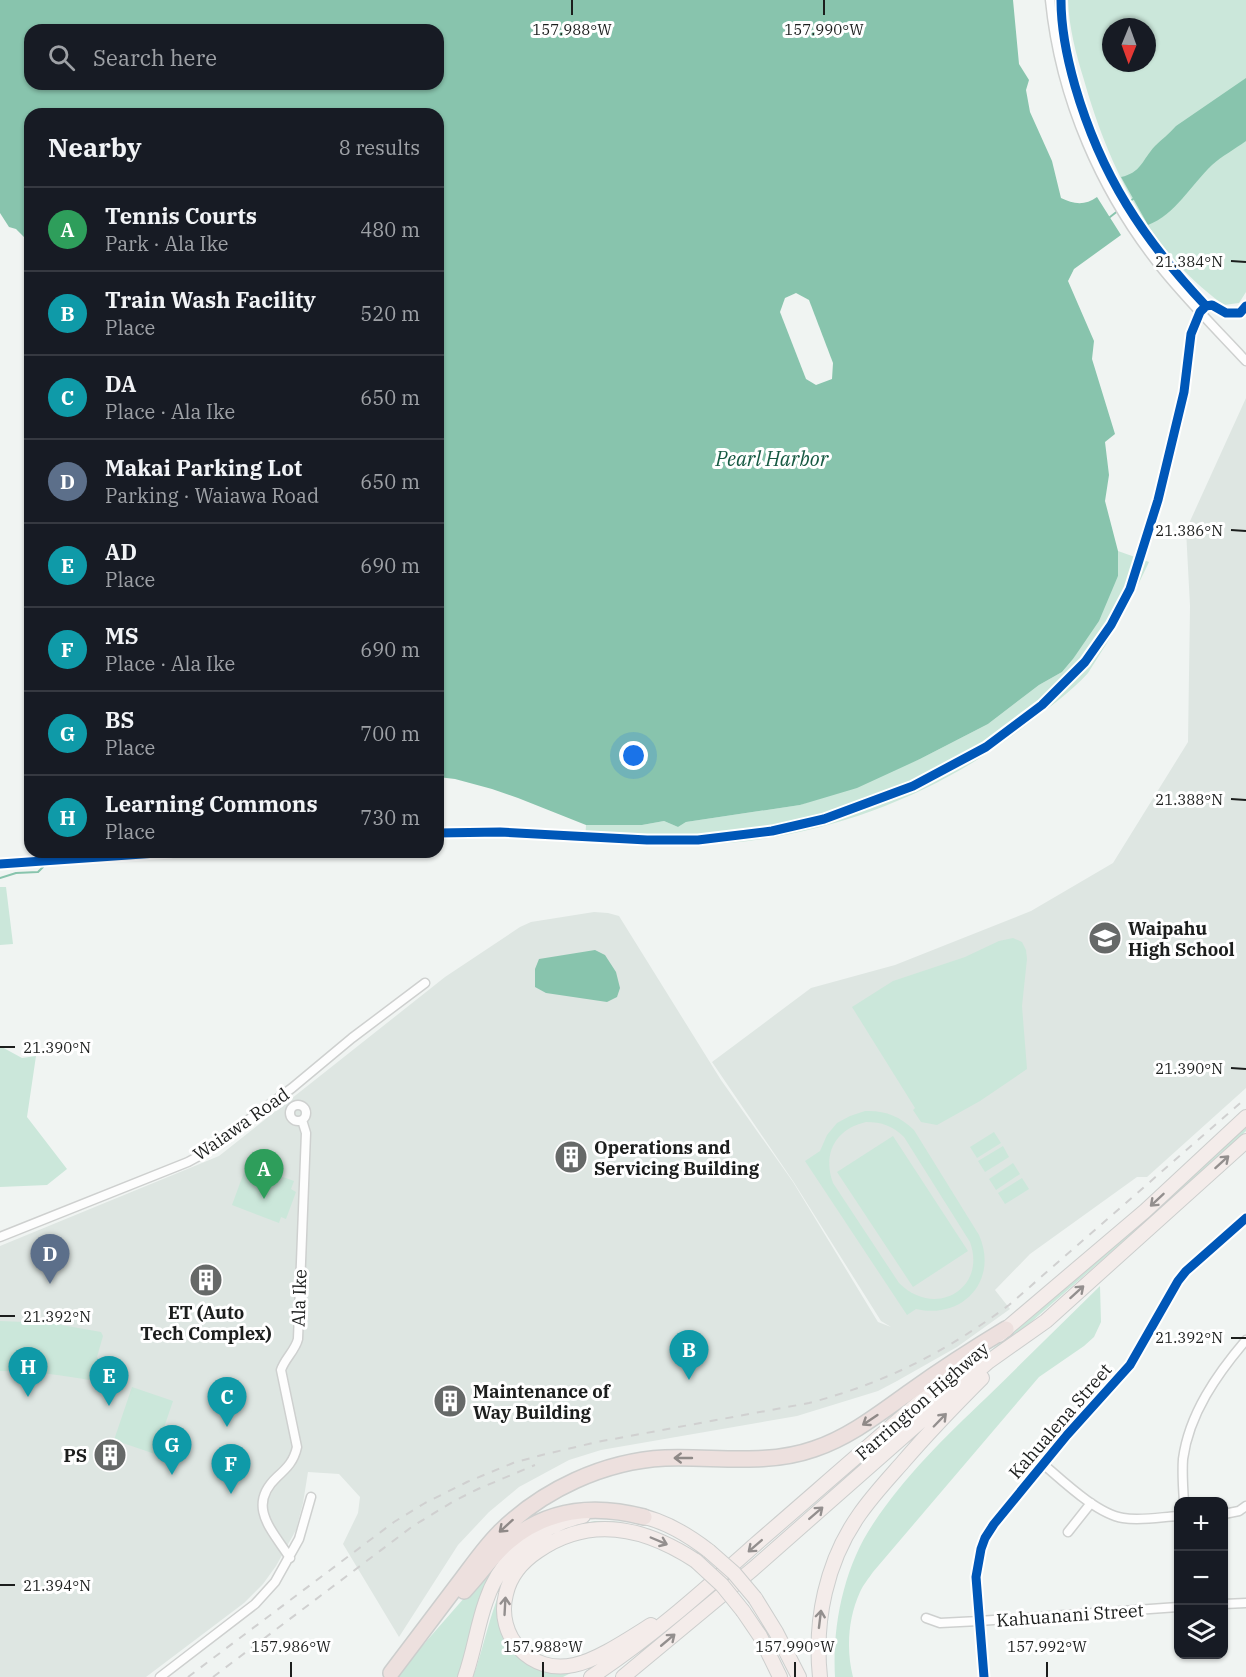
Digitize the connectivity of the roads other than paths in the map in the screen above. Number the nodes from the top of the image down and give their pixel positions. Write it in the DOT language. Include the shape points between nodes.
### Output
graph roads {
  1 [pos="1050,0"];
  2 [pos="1246,361"];
  3 [pos="425,983"];
  4 [pos="1246,1117"];
  5 [pos="302,1120"];
  6 [pos="1246,1142"];
  7 [pos="1246,1218"];
  8 [pos="0,1237"];
  9 [pos="1046,1321"];
  10 [pos="1006,1329"];
  11 [pos="1246,1340"];
  12 [pos="1043,1464"];
  13 [pos="311,1497"];
  14 [pos="1184,1497"];
  15 [pos="1091,1503"];
  16 [pos="1246,1506"];
  17 [pos="1228,1513"];
  18 [pos="644,1516"];
  19 [pos="1174,1516"];
  20 [pos="1068,1532"];
  21 [pos="290,1558"];
  22 [pos="712,1584"];
  23 [pos="1246,1603"];
  24 [pos="1228,1604"];
  25 [pos="1174,1607"];
  26 [pos="926,1618"];
  27 [pos="979,1621"];
  28 [pos="389,1675"];
  29 [pos="160,1677"];
  30 [pos="465,1677"];
  31 [pos="591,1677"];
  32 [pos="623,1677"];
  33 [pos="780,1677"];
  34 [pos="799,1677"];
  35 [pos="820,1677"];
  36 [pos="984,1677"];
  1 -- 2 [label="street" via="1066,83 1110,192 1163,270"];
  3 -- 8 [label="street, Waiawa Road" via="199,1156"];
  4 -- 10 [label="main road, Farrington Highway, one-way" via="1145,1211"];
  5 -- 21 [label="street, Ala Ike" via="306,1133 298,1339 281,1370 297,1447 290,1465 269,1484 262,1500 265,1519"];
  9 -- 6 [label="main road, Farrington Highway, one-way"];
  7 -- 12 [label="street, Kahualena Street" via="1186,1271 1130,1365"];
  32 -- 9 [label="main road, Farrington Highway, one-way" via="753,1569 988,1362"];
  35 -- 9 [label="main road, one-way" via="818,1642 823,1599 836,1556 859,1515 931,1430"];
  10 -- 22 [label="main road, Farrington Highway, one-way"];
  10 -- 28 [label="highway, one-way" via="849,1433 812,1450 757,1459 641,1460 592,1473 553,1492 498,1533"];
  11 -- 14 [label="street" via="1220,1373 1195,1420 1184,1459"];
  12 -- 15 [label="street"];
  12 -- 27 [label="street, Kahualena Street" via="994,1524 983,1544 976,1577"];
  13 -- 21 [label="street"];
  15 -- 19 [label="street" via="1121,1518"];
  15 -- 20 [label="street"];
  16 -- 17 [label="street"];
  18 -- 28 [label="highway" via="603,1509 579,1510 529,1528 506,1544"];
  18 -- 30 [label="main road" via="607,1513 576,1518 542,1532 519,1550 492,1585"];
  18 -- 34 [label="main road, bridge" via="676,1529 734,1573 773,1625"];
  21 -- 29 [label="street" via="255,1604"];
  22 -- 31 [label="main road, Farrington Highway" via="627,1654"];
  22 -- 33 [label="main road, one-way, bridge" via="649,1627 582,1664 540,1664 522,1652 510,1635 504,1615 510,1583 522,1564 545,1546 570,1534 627,1530 670,1545 696,1561 722,1585 760,1636"];
  23 -- 24 [label="street"];
  25 -- 27 [label="street, Kahuanani Street"];
  26 -- 27 [label="street, Kahuanani Street" via="940,1623"];
  27 -- 36 [label="street, Kahualena Street"];
}
